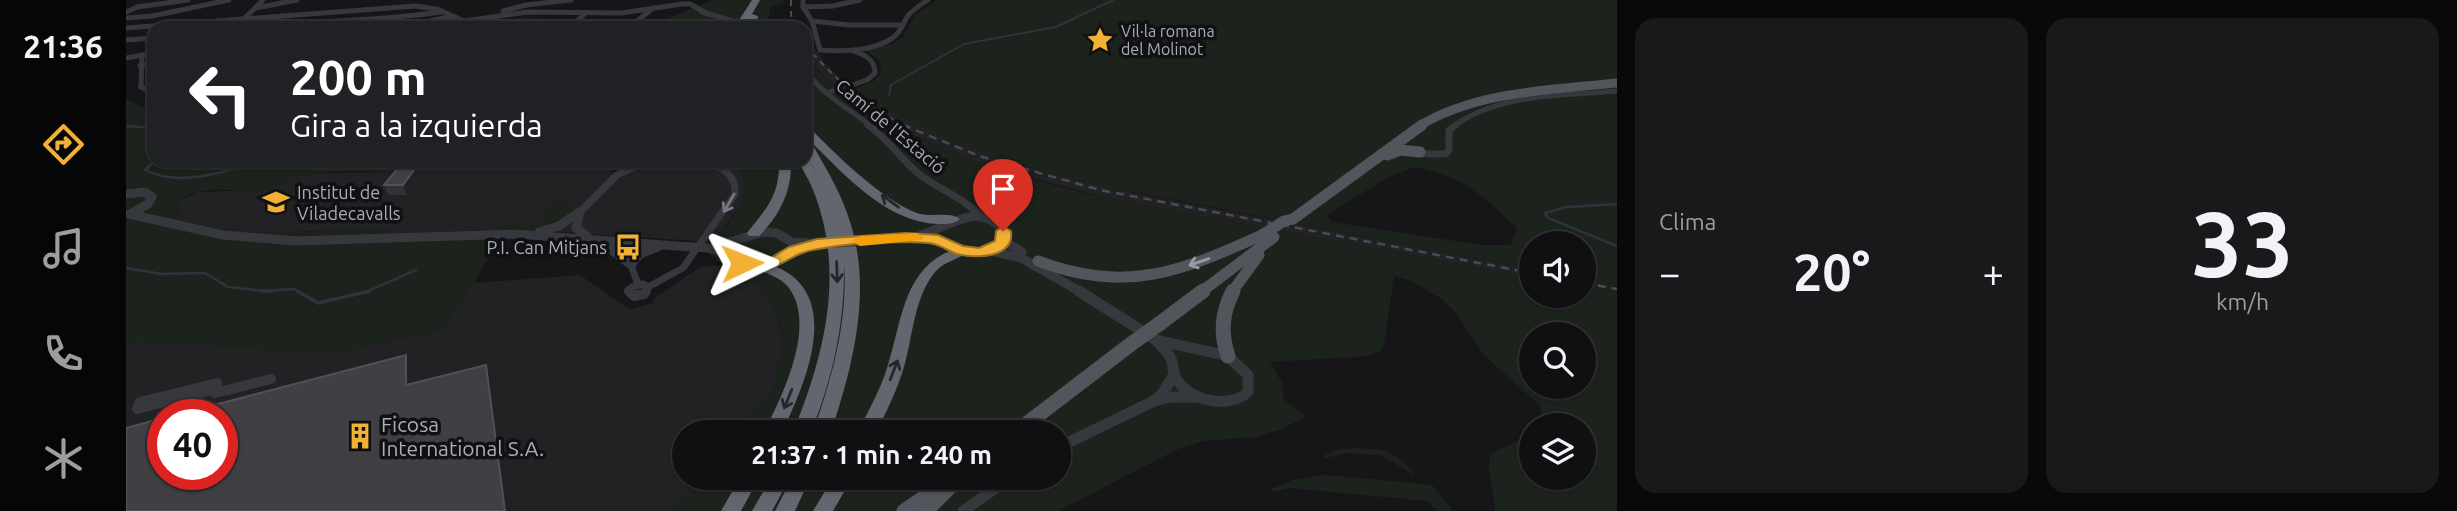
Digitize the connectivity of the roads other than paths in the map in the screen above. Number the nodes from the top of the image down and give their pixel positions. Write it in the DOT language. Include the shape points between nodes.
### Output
graph roads {
  1 [pos="187,0"];
  2 [pos="229,0"];
  3 [pos="263,0"];
  4 [pos="297,0"];
  5 [pos="571,0"];
  6 [pos="756,0"];
  7 [pos="766,0"];
  8 [pos="860,0"];
  9 [pos="928,0"];
  10 [pos="152,1"];
  11 [pos="803,4"];
  12 [pos="137,7"];
  13 [pos="257,7"];
  14 [pos="655,8"];
  15 [pos="444,11"];
  16 [pos="584,14"];
  17 [pos="126,15"];
  18 [pos="452,16"];
  19 [pos="246,17"];
  20 [pos="414,17"];
  21 [pos="492,17"];
  22 [pos="202,21"];
  23 [pos="239,21"];
  24 [pos="323,21"];
  25 [pos="391,21"];
  26 [pos="430,21"];
  27 [pos="578,21"];
  28 [pos="638,21"];
  29 [pos="727,21"];
  30 [pos="740,21"];
  31 [pos="755,21"];
  32 [pos="812,21"];
  33 [pos="903,25"];
  34 [pos="147,26"];
  35 [pos="126,28"];
  36 [pos="147,38"];
  37 [pos="126,40"];
  38 [pos="851,50"];
  39 [pos="147,54"];
  40 [pos="142,55"];
  41 [pos="126,58"];
  42 [pos="147,64"];
  43 [pos="140,66"];
  44 [pos="812,80"];
  45 [pos="1617,84"];
  46 [pos="147,86"];
  47 [pos="849,86"];
  48 [pos="141,87"];
  49 [pos="837,89"];
  50 [pos="147,90"];
  51 [pos="1617,91"];
  52 [pos="827,93"];
  53 [pos="1420,135"];
  54 [pos="812,136"];
  55 [pos="1396,152"];
  56 [pos="1422,153"];
  57 [pos="812,154"];
  58 [pos="1368,165"];
  59 [pos="628,168"];
  60 [pos="721,168"];
  61 [pos="785,168"];
  62 [pos="808,168"];
  63 [pos="127,194"];
  64 [pos="965,200"];
  65 [pos="148,204"];
  66 [pos="1304,210"];
  67 [pos="579,212"];
  68 [pos="127,214"];
  69 [pos="151,217"];
  70 [pos="982,217"];
  71 [pos="957,218"];
  72 [pos="943,228"];
  73 [pos="754,233"];
  74 [pos="525,235"];
  75 [pos="906,237"];
  76 [pos="595,239"];
  77 [pos="785,239"];
  78 [pos="1267,239"];
  79 [pos="737,241"];
  80 [pos="1004,241"];
  81 [pos="946,242"];
  82 [pos="820,244"];
  83 [pos="665,245"];
  84 [pos="710,248"];
  85 [pos="962,251"];
  86 [pos="988,251"];
  87 [pos="787,254"];
  88 [pos="734,256"];
  89 [pos="1038,261"];
  90 [pos="631,265"];
  91 [pos="762,266"];
  92 [pos="1062,280"];
  93 [pos="1156,340"];
  94 [pos="1193,349"];
  95 [pos="1228,356"];
  96 [pos="1173,370"];
  97 [pos="271,379"];
  98 [pos="216,389"];
  99 [pos="1199,397"];
  100 [pos="1152,401"];
  101 [pos="778,420"];
  102 [pos="807,420"];
  103 [pos="826,420"];
  104 [pos="874,420"];
  105 [pos="1032,420"];
  106 [pos="1071,441"];
  107 [pos="743,490"];
  108 [pos="774,490"];
  109 [pos="796,490"];
  110 [pos="836,490"];
  111 [pos="935,490"];
  112 [pos="947,490"];
  113 [pos="993,490"];
  114 [pos="731,511"];
  115 [pos="762,511"];
  116 [pos="785,511"];
  117 [pos="823,511"];
  118 [pos="904,511"];
  119 [pos="926,511"];
  120 [pos="963,511"];
  1 -- 12 [label="street"];
  2 -- 17 [label="street"];
  3 -- 13 [label="street"];
  4 -- 13 [label="street"];
  5 -- 21 [label="street" via="526,5"];
  6 -- 30 [label="highway"];
  7 -- 31 [label="highway"];
  8 -- 11 [label="street" via="833,6"];
  9 -- 33 [label="street" via="908,15"];
  10 -- 12 [label="street"];
  11 -- 32 [label="street"];
  12 -- 17 [label="street"];
  13 -- 19 [label="street"];
  14 -- 16 [label="street"];
  14 -- 28 [label="street"];
  14 -- 29 [label="street" via="684,8"];
  15 -- 18 [label="street"];
  15 -- 19 [label="street" via="415,6"];
  15 -- 20 [label="street"];
  16 -- 21 [label="street" via="527,12"];
  16 -- 27 [label="street"];
  18 -- 21 [label="street" via="464,21"];
  18 -- 26 [label="street"];
  19 -- 22 [label="street"];
  19 -- 23 [label="street"];
  20 -- 24 [label="street"];
  20 -- 25 [label="street"];
  32 -- 33 [label="street"];
  32 -- 38 [label="street" via="820,50"];
  33 -- 38 [label="street" via="890,40"];
  34 -- 35 [label="street"];
  36 -- 37 [label="street"];
  38 -- 47 [label="street" via="867,57 875,67 867,80"];
  39 -- 40 [label="street"];
  40 -- 41 [label="street"];
  40 -- 43 [label="street"];
  42 -- 43 [label="street"];
  43 -- 48 [label="street"];
  44 -- 52 [label="street, Camí de l'Estació"];
  45 -- 53 [label="main road" via="1481,105 1454,114"];
  45 -- 58 [label="main road" via="1529,92 1468,104 1421,125"];
  46 -- 48 [label="street"];
  48 -- 50 [label="street"];
  49 -- 52 [label="street"];
  51 -- 56 [label="street" via="1491,108 1455,123 1449,130 1446,154"];
  52 -- 64 [label="street, Camí de l'Estació" via="886,138 926,180"];
  53 -- 55 [label="main road"];
  53 -- 56 [label="main road" via="1413,145"];
  71 -- 54 [label="highway, one-way" via="924,218 906,212"];
  55 -- 56 [label="main road"];
  55 -- 58 [label="main road"];
  55 -- 66 [label="main road" via="1314,210"];
  57 -- 103 [label="highway" via="838,199 851,251 853,282 847,347"];
  58 -- 66 [label="main road"];
  59 -- 67 [label="street" via="611,178"];
  60 -- 90 [label="street, one-way" via="735,182 735,194 683,268 642,295 630,295 630,288 638,284"];
  61 -- 73 [label="highway" via="780,197"];
  62 -- 102 [label="highway, one-way" via="831,223 837,283 830,347"];
  63 -- 65 [label="street" via="150,194"];
  64 -- 70 [label="street, Camí de l'Estació"];
  64 -- 71 [label="street" via="969,209"];
  65 -- 68 [label="street"];
  65 -- 69 [label="street"];
  66 -- 78 [label="main road" via="1292,225"];
  67 -- 74 [label="street" via="554,228"];
  67 -- 76 [label="street" via="576,228"];
  68 -- 69 [label="street"];
  69 -- 74 [label="street" via="223,235 295,241"];
  70 -- 71 [label="street"];
  70 -- 80 [label="street" via="1000,226"];
  71 -- 72 [label="street"];
  72 -- 75 [label="street"];
  72 -- 81 [label="street"];
  73 -- 77 [label="street" via="773,233"];
  73 -- 79 [label="street"];
  74 -- 76 [label="street"];
  75 -- 81 [label="street"];
  75 -- 82 [label="street, bridge"];
  76 -- 83 [label="street"];
  76 -- 90 [label="street"];
  77 -- 82 [label="street"];
  77 -- 87 [label="street"];
  78 -- 89 [label="main road, one-way" via="1186,267 1130,280 1083,277"];
  78 -- 95 [label="main road" via="1229,299 1220,337"];
  78 -- 105 [label="main road, bridge"];
  79 -- 84 [label="street"];
  79 -- 88 [label="street"];
  80 -- 86 [label="street"];
  80 -- 89 [label="street"];
  81 -- 85 [label="street"];
  82 -- 87 [label="street"];
  83 -- 84 [label="street, bridge"];
  83 -- 90 [label="street" via="646,250"];
  84 -- 88 [label="street"];
  85 -- 86 [label="street"];
  104 -- 85 [label="highway, one-way" via="899,357 917,290 937,261"];
  86 -- 92 [label="street" via="1021,258"];
  87 -- 91 [label="street"];
  88 -- 91 [label="street" via="747,265"];
  89 -- 92 [label="street"];
  91 -- 101 [label="highway, one-way" via="793,283 805,309 801,365"];
  92 -- 93 [label="street"];
  93 -- 94 [label="street"];
  93 -- 96 [label="street" via="1165,348"];
  94 -- 95 [label="street"];
  94 -- 96 [label="street" via="1179,354"];
  95 -- 99 [label="street" via="1248,375 1248,392 1231,402"];
  96 -- 99 [label="street" via="1183,387"];
  96 -- 100 [label="street" via="1162,394"];
  97 -- 98 [label="street" via="215,393"];
  98 -- 98 [label="street" via="218,383 140,402 137,409"];
  99 -- 100 [label="street"];
  100 -- 106 [label="street"];
  107 -- 114 [label="highway"];
  108 -- 115 [label="highway"];
  109 -- 116 [label="highway"];
  110 -- 117 [label="highway"];
  111 -- 118 [label="main road"];
  112 -- 119 [label="main road"];
  113 -- 120 [label="street"];
}
